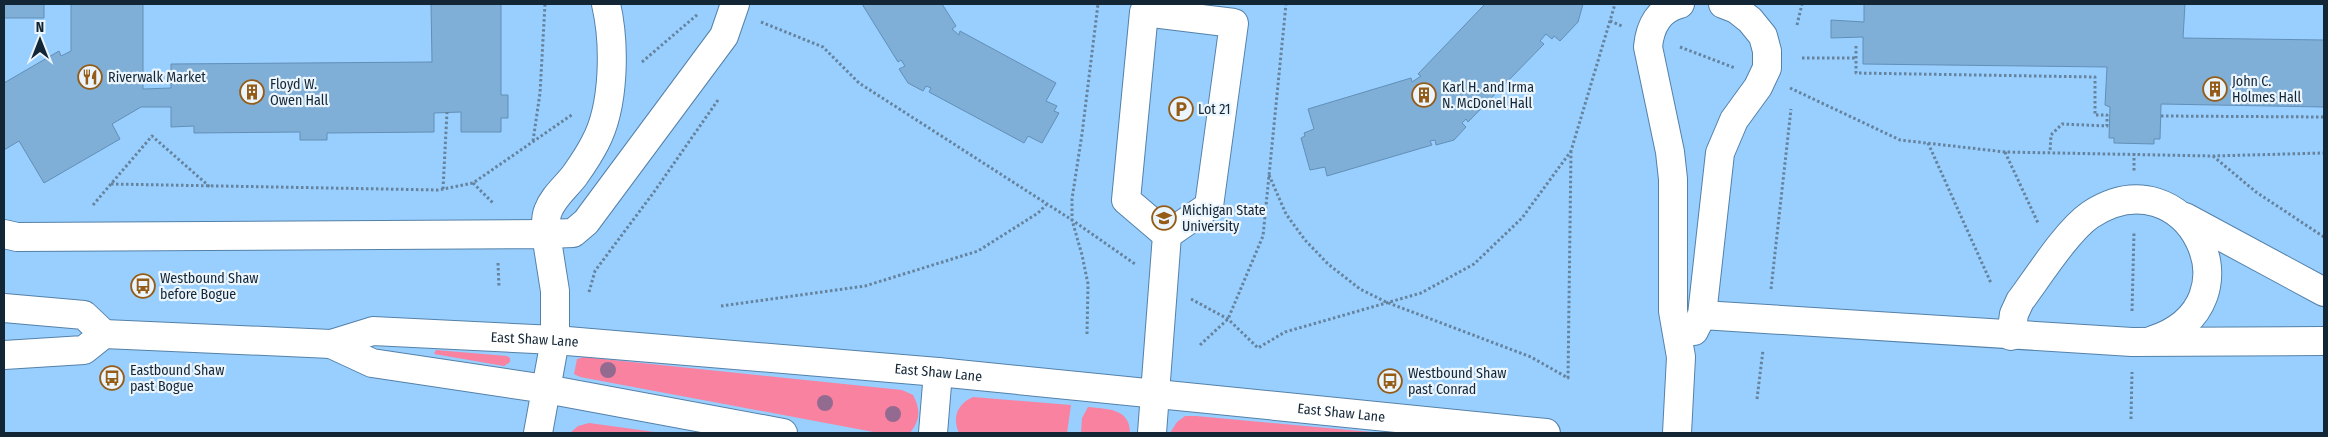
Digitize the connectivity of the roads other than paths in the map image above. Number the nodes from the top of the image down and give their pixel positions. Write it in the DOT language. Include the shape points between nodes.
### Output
graph roads {
  1 [pos="606,4"];
  2 [pos="735,4"];
  3 [pos="1680,4"];
  4 [pos="1723,4"];
  5 [pos="2170,208"];
  6 [pos="4,234"];
  7 [pos="546,234"];
  8 [pos="1167,235"];
  9 [pos="2324,292"];
  10 [pos="4,308"];
  11 [pos="1702,315"];
  12 [pos="104,334"];
  13 [pos="2011,336"];
  14 [pos="555,340"];
  15 [pos="2324,341"];
  16 [pos="330,344"];
  17 [pos="4,355"];
  18 [pos="2132,355"];
  19 [pos="1681,357"];
  20 [pos="938,372"];
  21 [pos="546,389"];
  22 [pos="1156,395"];
  23 [pos="538,433"];
  24 [pos="783,433"];
  25 [pos="933,433"];
  26 [pos="1152,433"];
  27 [pos="1546,433"];
  28 [pos="1677,433"];
  1 -- 7 [label="street" via="612,51 602,125 575,175 555,197 547,213"];
  2 -- 7 [label="street" via="724,36 586,222 573,233"];
  3 -- 19 [label="street" via="1671,6 1658,16 1648,47 1667,134 1673,180 1674,311"];
  4 -- 11 [label="street" via="1743,15 1763,36 1767,50 1766,68 1763,79 1734,120 1720,153"];
  5 -- 9 [label="street"];
  5 -- 13 [label="street" via="2147,201 2119,202 2090,215 2077,226 2020,301 2014,314"];
  5 -- 18 [label="street" via="2185,219 2204,248 2207,282 2202,299 2181,327 2149,341"];
  6 -- 7 [label="street" via="17,237"];
  7 -- 14 [label="street" via="555,291"];
  8 -- 8 [label="street" via="1209,206 1234,23 1144,12 1126,200"];
  8 -- 22 [label="street"];
  10 -- 12 [label="street" via="84,315"];
  11 -- 13 [label="street"];
  11 -- 19 [label="street"];
  12 -- 16 [label="street, East Shaw Lane"];
  12 -- 17 [label="street" via="84,350"];
  13 -- 18 [label="street"];
  14 -- 16 [label="street, East Shaw Lane" via="373,331"];
  14 -- 20 [label="street, East Shaw Lane"];
  14 -- 21 [label="street"];
  15 -- 18 [label="street"];
  16 -- 21 [label="street, East Shaw Lane" via="372,363"];
  19 -- 28 [label="street"];
  20 -- 22 [label="street, East Shaw Lane"];
  20 -- 25 [label="street"];
  21 -- 23 [label="street"];
  21 -- 24 [label="street, East Shaw Lane"];
  22 -- 26 [label="street"];
  22 -- 27 [label="street, East Shaw Lane"];
}
